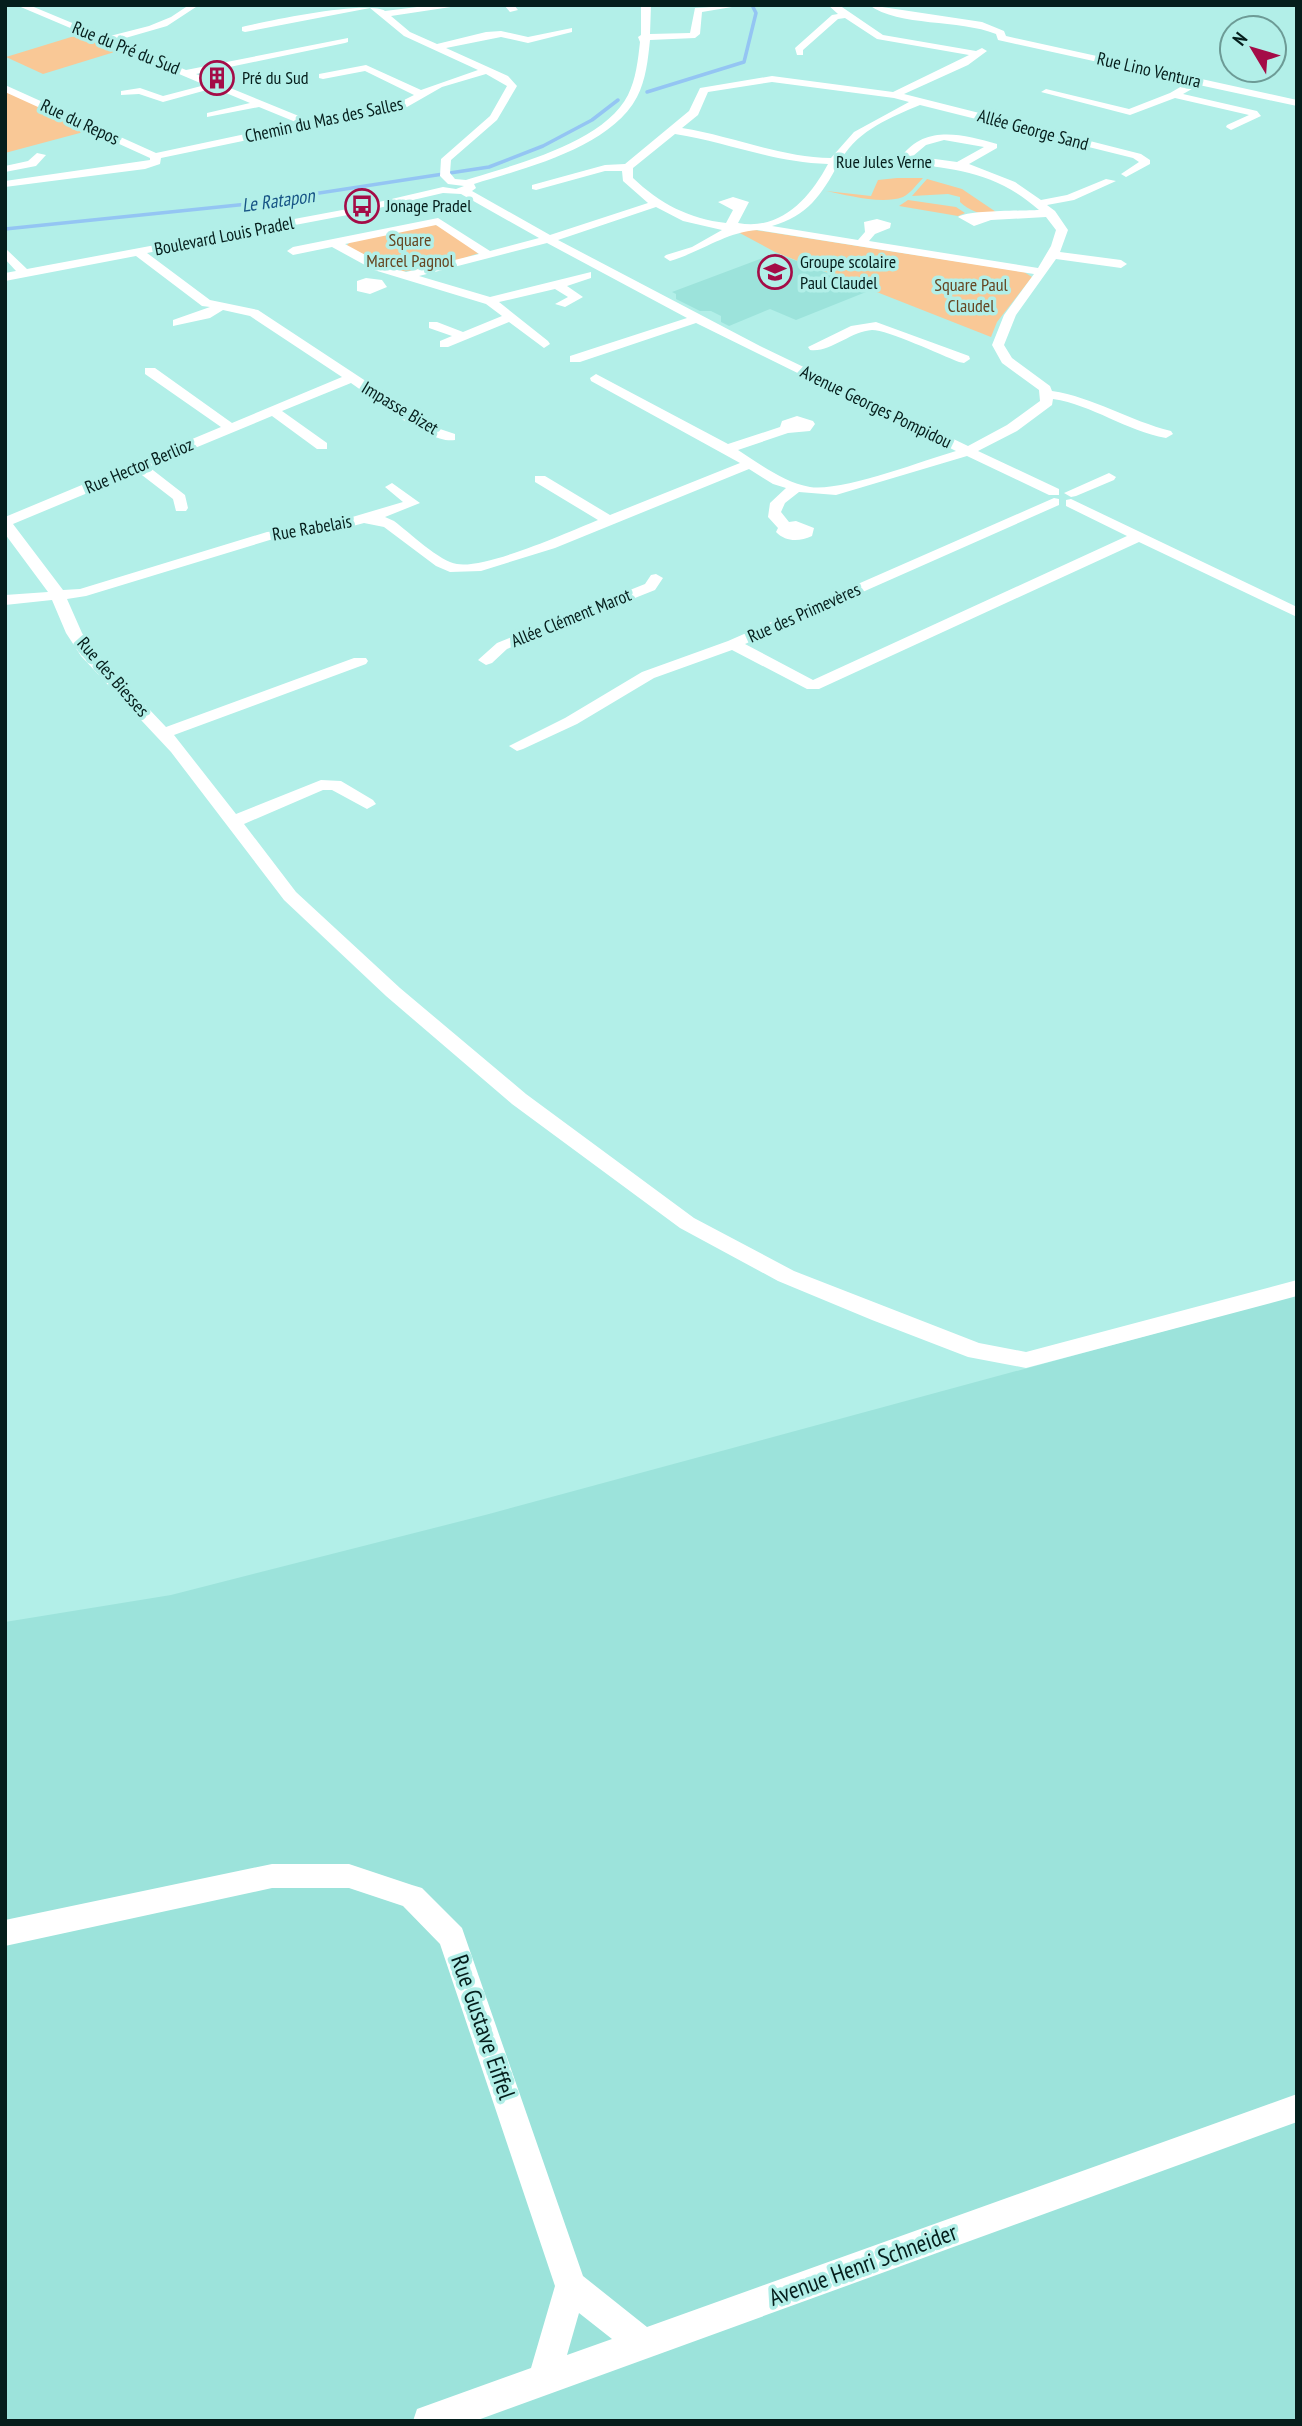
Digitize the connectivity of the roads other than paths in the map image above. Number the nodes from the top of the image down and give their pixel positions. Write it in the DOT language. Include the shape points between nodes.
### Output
graph roads {
  1 [pos="20,5"];
  2 [pos="195,5"];
  3 [pos="371,5"];
  4 [pos="460,5"];
  5 [pos="646,5"];
  6 [pos="740,5"];
  7 [pos="832,5"];
  8 [pos="873,5"];
  9 [pos="961,9"];
  10 [pos="381,14"];
  11 [pos="846,15"];
  12 [pos="948,20"];
  13 [pos="245,29"];
  14 [pos="569,30"];
  15 [pos="690,36"];
  16 [pos="643,37"];
  17 [pos="1001,38"];
  18 [pos="105,40"];
  19 [pos="345,40"];
  20 [pos="433,48"];
  21 [pos="695,51"];
  22 [pos="800,52"];
  23 [pos="978,54"];
  24 [pos="487,70"];
  25 [pos="186,73"];
  26 [pos="323,76"];
  27 [pos="1198,81"];
  28 [pos="215,85"];
  29 [pos="5,88"];
  30 [pos="1046,92"];
  31 [pos="125,93"];
  32 [pos="421,94"];
  33 [pos="894,95"];
  34 [pos="1174,95"];
  35 [pos="919,101"];
  36 [pos="1297,103"];
  37 [pos="260,104"];
  38 [pos="972,114"];
  39 [pos="211,115"];
  40 [pos="309,124"];
  41 [pos="1231,127"];
  42 [pos="673,130"];
  43 [pos="950,137"];
  44 [pos="41,155"];
  45 [pos="155,156"];
  46 [pos="905,160"];
  47 [pos="833,163"];
  48 [pos="958,166"];
  49 [pos="628,167"];
  50 [pos="5,169"];
  51 [pos="1126,174"];
  52 [pos="447,181"];
  53 [pos="1110,181"];
  54 [pos="5,184"];
  55 [pos="465,187"];
  56 [pos="536,187"];
  57 [pos="1042,203"];
  58 [pos="655,204"];
  59 [pos="737,208"];
  60 [pos="1051,213"];
  61 [pos="989,217"];
  62 [pos="733,226"];
  63 [pos="757,227"];
  64 [pos="871,232"];
  65 [pos="547,240"];
  66 [pos="334,243"];
  67 [pos="860,244"];
  68 [pos="293,250"];
  69 [pos="5,251"];
  70 [pos="138,252"];
  71 [pos="489,255"];
  72 [pos="1054,255"];
  73 [pos="670,257"];
  74 [pos="1121,264"];
  75 [pos="1041,272"];
  76 [pos="25,274"];
  77 [pos="587,275"];
  78 [pos="406,276"];
  79 [pos="5,277"];
  80 [pos="380,284"];
  81 [pos="556,285"];
  82 [pos="490,301"];
  83 [pos="561,304"];
  84 [pos="221,306"];
  85 [pos="511,317"];
  86 [pos="699,318"];
  87 [pos="177,323"];
  88 [pos="433,325"];
  89 [pos="462,336"];
  90 [pos="444,344"];
  91 [pos="544,345"];
  92 [pos="814,346"];
  93 [pos="575,359"];
  94 [pos="964,359"];
  95 [pos="150,371"];
  96 [pos="351,378"];
  97 [pos="596,378"];
  98 [pos="1046,394"];
  99 [pos="272,410"];
  100 [pos="230,427"];
  101 [pos="787,429"];
  102 [pos="1166,434"];
  103 [pos="450,437"];
  104 [pos="322,446"];
  105 [pos="727,449"];
  106 [pos="967,452"];
  107 [pos="749,464"];
  108 [pos="139,466"];
  109 [pos="1109,477"];
  110 [pos="540,479"];
  111 [pos="392,487"];
  112 [pos="796,488"];
  113 [pos="1054,497"];
  114 [pos="1071,498"];
  115 [pos="181,509"];
  116 [pos="363,519"];
  117 [pos="609,521"];
  118 [pos="5,523"];
  119 [pos="786,527"];
  120 [pos="1138,537"];
  121 [pos="656,578"];
  122 [pos="60,596"];
  123 [pos="5,600"];
  124 [pos="1297,612"];
  125 [pos="733,644"];
  126 [pos="486,660"];
  127 [pos="360,661"];
  128 [pos="163,734"];
  129 [pos="517,746"];
  130 [pos="367,804"];
  131 [pos="234,821"];
  132 [pos="1297,1288"];
  133 [pos="5,1933"];
  134 [pos="1297,2108"];
  135 [pos="570,2286"];
  136 [pos="644,2345"];
  137 [pos="544,2379"];
  138 [pos="429,2421"];
  1 -- 18 [label="street, Rue du Pré du Sud"];
  2 -- 18 [label="street" via="172,21"];
  3 -- 10 [label="street"];
  3 -- 13 [label="street"];
  4 -- 10 [label="street"];
  5 -- 16 [label="street"];
  6 -- 15 [label="street" via="698,10 695,34"];
  7 -- 11 [label="street"];
  8 -- 12 [label="street, Rue Lino Ventura" via="890,12"];
  9 -- 12 [label="street"];
  10 -- 20 [label="street"];
  11 -- 22 [label="street" via="835,17"];
  11 -- 23 [label="street" via="880,37"];
  12 -- 17 [label="street, Rue Lino Ventura" via="994,28"];
  14 -- 20 [label="street" via="528,40 486,35"];
  15 -- 16 [label="street"];
  15 -- 21 [label="street"];
  16 -- 55 [label="street" via="638,85 619,114 554,152"];
  17 -- 23 [label="street"];
  17 -- 27 [label="street, Rue Lino Ventura"];
  18 -- 25 [label="street, Rue du Pré du Sud"];
  19 -- 25 [label="street"];
  20 -- 24 [label="street"];
  23 -- 33 [label="street"];
  24 -- 32 [label="street, Chemin du Mas des Salles"];
  24 -- 52 [label="street" via="512,86 509,97 478,133 446,159"];
  25 -- 28 [label="street, Rue du Pré du Sud"];
  26 -- 32 [label="street" via="366,68"];
  27 -- 34 [label="street"];
  27 -- 36 [label="street, Rue Lino Ventura"];
  28 -- 31 [label="street" via="163,99 140,91"];
  28 -- 37 [label="street, Rue du Pré du Sud"];
  29 -- 45 [label="street, Rue du Repos"];
  30 -- 34 [label="street" via="1130,112"];
  32 -- 40 [label="street, Chemin du Mas des Salles" via="418,100 403,105"];
  33 -- 35 [label="street, Allée George Sand"];
  33 -- 42 [label="street, Allée George Sand" via="780,80 748,81 706,89 694,113"];
  34 -- 41 [label="street" via="1256,116"];
  35 -- 38 [label="street, Allée George Sand"];
  35 -- 47 [label="street" via="865,130 844,146"];
  37 -- 39 [label="street"];
  37 -- 40 [label="street, Rue du Pré du Sud"];
  38 -- 43 [label="street" via="958,119"];
  38 -- 51 [label="street, Allée George Sand" via="1138,156 1146,162"];
  40 -- 45 [label="street, Chemin du Mas des Salles"];
  42 -- 47 [label="street, Rue Jules Verne" via="789,158"];
  42 -- 49 [label="street"];
  43 -- 46 [label="street" via="929,138 912,147"];
  43 -- 48 [label="street" via="993,146"];
  44 -- 50 [label="street" via="32,164"];
  45 -- 54 [label="street, Chemin du Mas des Salles" via="156,162 145,166"];
  46 -- 47 [label="street, Rue Jules Verne"];
  46 -- 48 [label="street, Rue Jules Verne"];
  47 -- 63 [label="street" via="818,193 803,208"];
  48 -- 57 [label="street, Rue Jules Verne" via="1003,180"];
  49 -- 56 [label="street" via="605,168"];
  49 -- 58 [label="street" via="627,179"];
  52 -- 55 [label="street, Boulevard Louis Pradel"];
  52 -- 70 [label="street, Boulevard Louis Pradel" via="353,211"];
  53 -- 57 [label="street" via="1070,198"];
  55 -- 65 [label="street, Avenue Georges Pompidou"];
  57 -- 60 [label="street, Rue Jules Verne"];
  58 -- 62 [label="street" via="707,223"];
  58 -- 65 [label="street"];
  59 -- 62 [label="street"];
  60 -- 61 [label="street"];
  60 -- 72 [label="street, Rue Jules Verne" via="1062,230"];
  62 -- 63 [label="street"];
  62 -- 73 [label="street" via="721,238"];
  63 -- 67 [label="street"];
  64 -- 67 [label="street"];
  65 -- 71 [label="street"];
  65 -- 86 [label="street, Avenue Georges Pompidou"];
  66 -- 68 [label="street"];
  66 -- 71 [label="street" via="438,221"];
  66 -- 78 [label="street"];
  67 -- 75 [label="street"];
  69 -- 76 [label="street"];
  70 -- 76 [label="street, Boulevard Louis Pradel"];
  70 -- 84 [label="street" via="206,303"];
  71 -- 78 [label="street"];
  72 -- 74 [label="street"];
  72 -- 75 [label="street"];
  75 -- 98 [label="street" via="1001,328 998,345 1007,360"];
  76 -- 79 [label="street, Boulevard Louis Pradel"];
  77 -- 81 [label="street"];
  78 -- 80 [label="street"];
  78 -- 82 [label="street"];
  81 -- 82 [label="street"];
  81 -- 83 [label="street" via="577,297"];
  82 -- 85 [label="street"];
  84 -- 87 [label="street"];
  84 -- 96 [label="street" via="254,313"];
  85 -- 89 [label="street"];
  85 -- 91 [label="street"];
  86 -- 93 [label="street"];
  86 -- 106 [label="street, Avenue Georges Pompidou"];
  88 -- 89 [label="street"];
  89 -- 90 [label="street"];
  92 -- 94 [label="street" via="855,329 876,326"];
  95 -- 100 [label="street"];
  96 -- 99 [label="street, Rue Hector Berlioz"];
  96 -- 103 [label="street, Impasse Bizet" via="432,431"];
  97 -- 105 [label="street"];
  98 -- 102 [label="street" via="1061,396 1145,432"];
  98 -- 106 [label="street" via="1047,402 1012,428"];
  99 -- 100 [label="street, Rue Hector Berlioz"];
  99 -- 104 [label="street"];
  100 -- 108 [label="street, Rue Hector Berlioz"];
  101 -- 105 [label="street"];
  105 -- 107 [label="street"];
  106 -- 112 [label="street" via="836,491"];
  106 -- 113 [label="street, Avenue Georges Pompidou"];
  107 -- 112 [label="street"];
  107 -- 117 [label="street, Rue Rabelais"];
  108 -- 115 [label="street" via="180,498"];
  108 -- 118 [label="street, Rue Hector Berlioz"];
  109 -- 114 [label="street"];
  110 -- 117 [label="street"];
  111 -- 116 [label="street" via="414,503"];
  112 -- 119 [label="street" via="775,506 773,514"];
  113 -- 114 [label="street"];
  113 -- 125 [label="street, Rue des Primevères"];
  114 -- 120 [label="street"];
  116 -- 117 [label="street, Rue Rabelais" via="389,524 455,569 550,545"];
  116 -- 122 [label="street, Rue Rabelais" via="323,530 272,535"];
  118 -- 122 [label="street, Rue des Biesses"];
  120 -- 124 [label="street"];
  120 -- 125 [label="street, Rue des Primevères" via="813,686"];
  121 -- 126 [label="street, Allée Clément Marot" via="650,587 512,642"];
  122 -- 123 [label="street, Rue Rabelais"];
  122 -- 128 [label="street, Rue des Biesses" via="80,643"];
  125 -- 129 [label="street" via="648,674 570,721"];
  127 -- 128 [label="street"];
  128 -- 131 [label="street, Rue des Biesses"];
  130 -- 131 [label="street" via="335,785 321,785"];
  131 -- 132 [label="street, Rue des Biesses" via="290,896 393,992 519,1099 687,1223 786,1276 976,1351 1026,1360"];
  133 -- 135 [label="street, Rue Gustave Eiffel" via="272,1877 349,1876 412,1897 452,1937"];
  134 -- 136 [label="street, Avenue Henri Schneider"];
  135 -- 136 [label="street"];
  135 -- 137 [label="street"];
  136 -- 137 [label="street, Avenue Henri Schneider"];
  137 -- 138 [label="street, Avenue Henri Schneider"];
}
